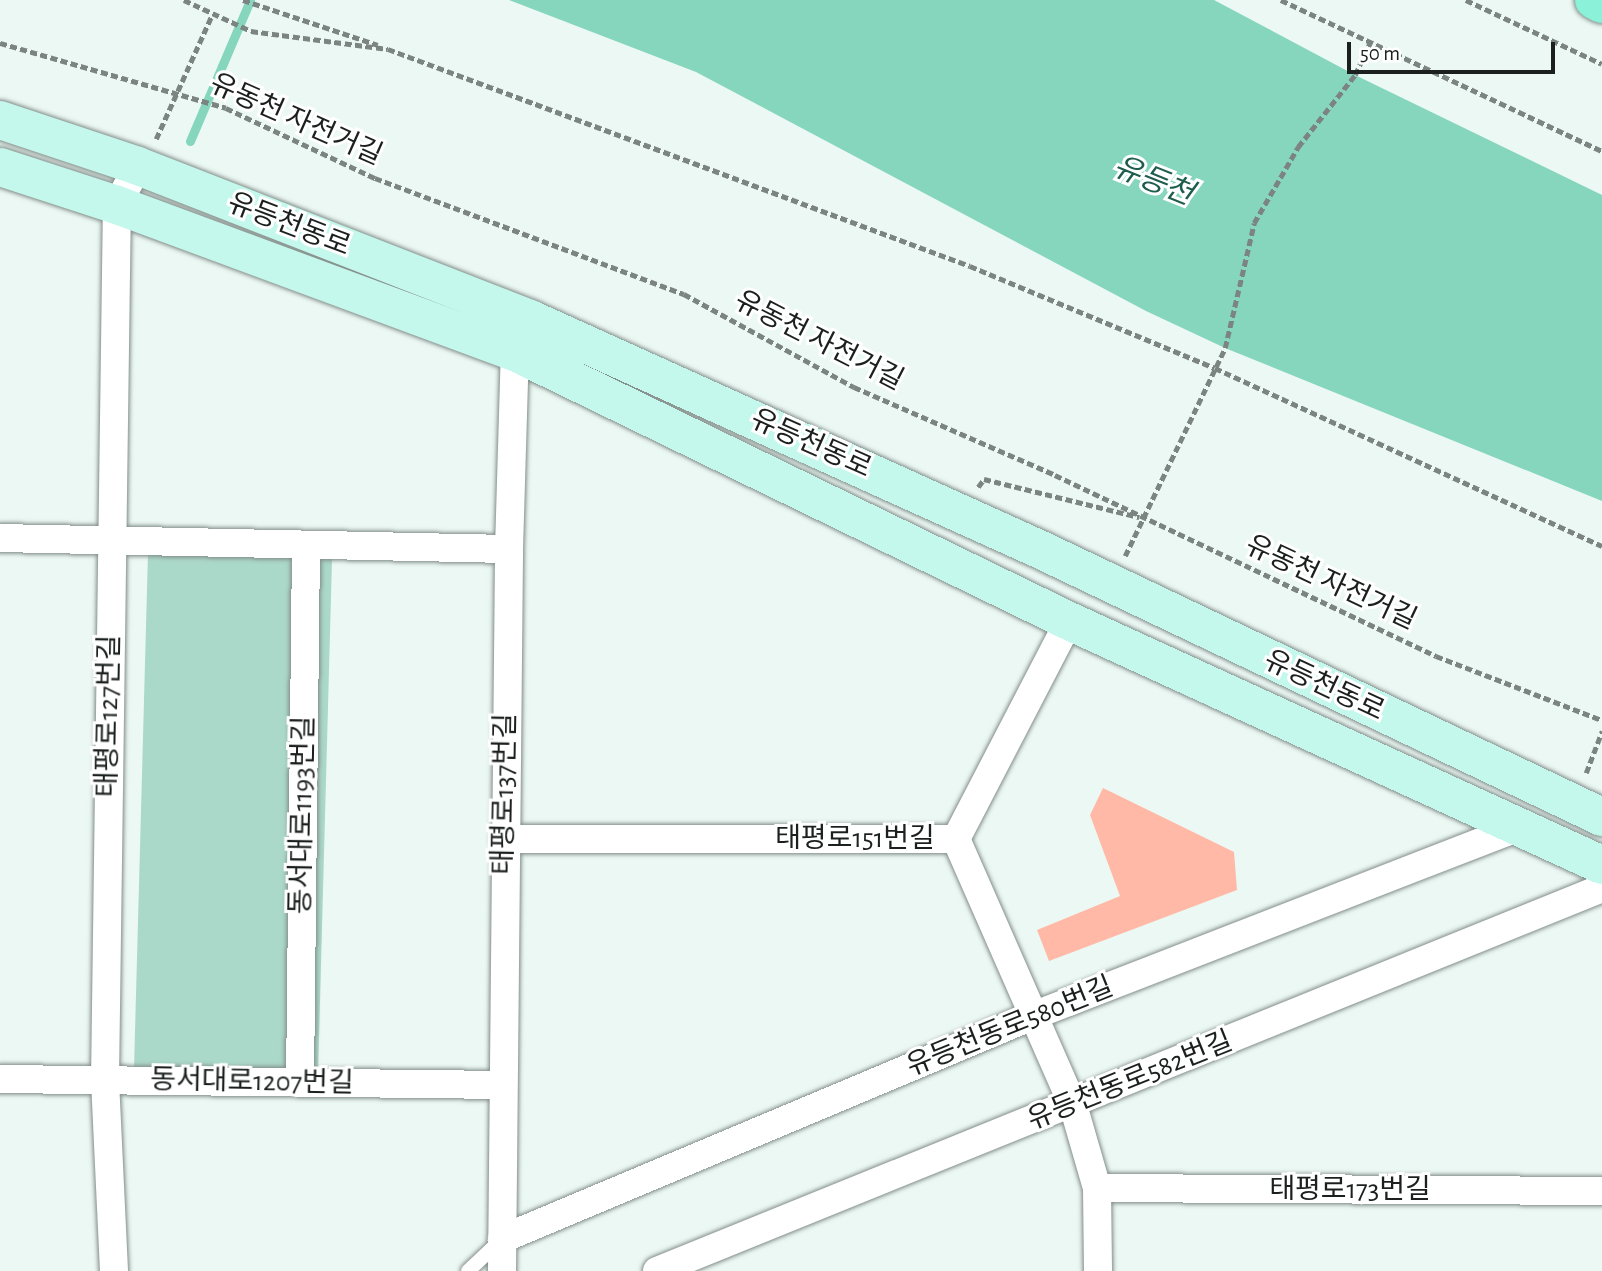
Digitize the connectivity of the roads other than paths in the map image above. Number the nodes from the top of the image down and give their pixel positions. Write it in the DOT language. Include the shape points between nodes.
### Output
graph roads {
  1 [pos="1594,0"];
  2 [pos="1602,4"];
  3 [pos="0,120"];
  4 [pos="146,154"];
  5 [pos="0,167"];
  6 [pos="117,205"];
  7 [pos="523,336"];
  8 [pos="0,538"];
  9 [pos="111,538"];
  10 [pos="306,547"];
  11 [pos="509,549"];
  12 [pos="1069,621"];
  13 [pos="1602,817"];
  14 [pos="1522,826"];
  15 [pos="505,839"];
  16 [pos="956,839"];
  17 [pos="1602,865"];
  18 [pos="1602,888"];
  19 [pos="1035,1015"];
  20 [pos="0,1079"];
  21 [pos="105,1081"];
  22 [pos="300,1083"];
  23 [pos="503,1085"];
  24 [pos="1073,1105"];
  25 [pos="1097,1188"];
  26 [pos="1602,1191"];
  27 [pos="502,1239"];
  28 [pos="114,1271"];
  29 [pos="468,1271"];
  30 [pos="502,1271"];
  31 [pos="657,1271"];
  32 [pos="1098,1271"];
  1 -- 2 [label="main road"];
  3 -- 4 [label="main road, 유등천동로"];
  4 -- 6 [label="street, 태평로127번길"];
  4 -- 7 [label="main road, 유등천동로"];
  5 -- 6 [label="main road, 유등천동로"];
  6 -- 7 [label="main road, 유등천동로"];
  6 -- 9 [label="street, 태평로127번길"];
  7 -- 11 [label="street, 태평로137번길"];
  7 -- 12 [label="main road, 유등천동로"];
  7 -- 13 [label="main road, 유등천동로" via="1039,549"];
  8 -- 9 [label="street"];
  9 -- 10 [label="street"];
  9 -- 21 [label="street, 태평로127번길"];
  10 -- 11 [label="street"];
  10 -- 22 [label="street, 동서대로1193번길"];
  11 -- 15 [label="street, 태평로137번길"];
  12 -- 14 [label="main road, 유등천동로"];
  12 -- 16 [label="street"];
  14 -- 17 [label="main road, 유등천동로"];
  14 -- 19 [label="street, 유등천동로580번길"];
  15 -- 16 [label="street, 태평로151번길"];
  15 -- 23 [label="street, 태평로137번길"];
  16 -- 19 [label="street, 태평로151번길"];
  18 -- 24 [label="street, 유등천동로582번길"];
  19 -- 24 [label="street, 태평로151번길"];
  19 -- 27 [label="street, 유등천동로580번길"];
  20 -- 21 [label="street, 동서대로1207번길"];
  21 -- 22 [label="street, 동서대로1207번길"];
  21 -- 28 [label="street, 태평로127번길"];
  22 -- 23 [label="street, 동서대로1207번길"];
  23 -- 27 [label="street, 태평로137번길"];
  24 -- 25 [label="street, 태평로151번길"];
  24 -- 31 [label="street, 유등천동로582번길"];
  25 -- 26 [label="street, 태평로173번길"];
  25 -- 32 [label="street, 태평로151번길"];
  27 -- 29 [label="lane"];
  27 -- 30 [label="street, 태평로137번길"];
}
